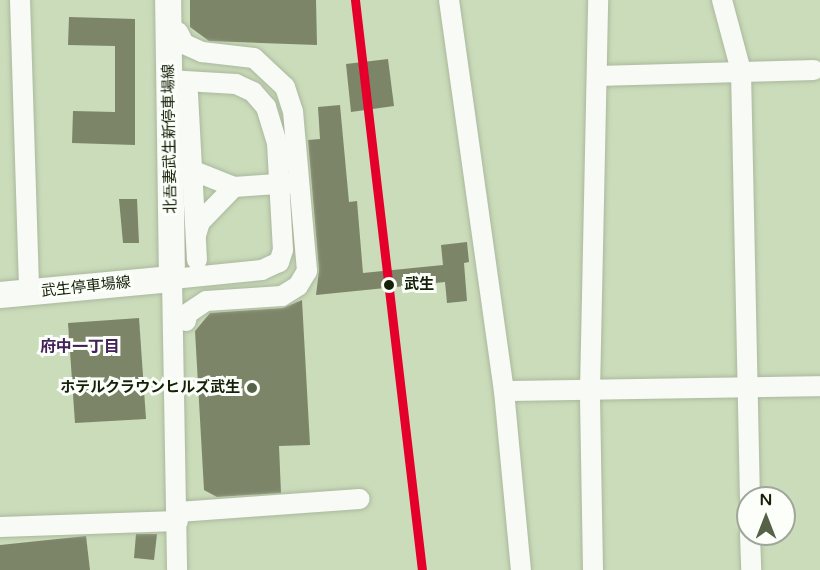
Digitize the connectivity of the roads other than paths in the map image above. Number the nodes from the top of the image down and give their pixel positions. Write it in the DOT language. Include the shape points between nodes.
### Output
graph roads {
  1 [pos="20,0"];
  2 [pos="168,0"];
  3 [pos="450,0"];
  4 [pos="598,0"];
  5 [pos="722,0"];
  6 [pos="178,32"];
  7 [pos="814,70"];
  8 [pos="741,72"];
  9 [pos="598,76"];
  10 [pos="178,87"];
  11 [pos="189,169"];
  12 [pos="290,183"];
  13 [pos="234,187"];
  14 [pos="195,237"];
  15 [pos="196,260"];
  16 [pos="172,279"];
  17 [pos="29,293"];
  18 [pos="0,295"];
  19 [pos="186,321"];
  20 [pos="820,387"];
  21 [pos="748,388"];
  22 [pos="504,391"];
  23 [pos="590,391"];
  24 [pos="750,486"];
  25 [pos="360,499"];
  26 [pos="178,517"];
  27 [pos="0,527"];
  28 [pos="750,546"];
  29 [pos="177,570"];
  30 [pos="521,570"];
  31 [pos="593,570"];
  32 [pos="751,570"];
  1 -- 17 [label="street"];
  2 -- 10 [label="main road, 北吾妻武生新停車場線"];
  3 -- 22 [label="street"];
  4 -- 9 [label="street"];
  5 -- 8 [label="street"];
  6 -- 12 [label="street" via="184,44 202,52 254,58 279,79 293,111"];
  7 -- 8 [label="street"];
  8 -- 9 [label="street"];
  8 -- 21 [label="street"];
  9 -- 23 [label="street"];
  10 -- 11 [label="street"];
  10 -- 12 [label="street" via="236,84 259,98 274,125"];
  10 -- 16 [label="main road, 北吾妻武生新停車場線"];
  11 -- 13 [label="street"];
  11 -- 14 [label="street"];
  12 -- 13 [label="street"];
  12 -- 16 [label="street" via="279,262 245,274"];
  12 -- 19 [label="street" via="307,286 282,296 198,303"];
  13 -- 14 [label="street" via="200,222"];
  14 -- 15 [label="street"];
  16 -- 17 [label="main road, 武生停車場線"];
  16 -- 26 [label="street"];
  17 -- 18 [label="main road, 武生停車場線"];
  20 -- 21 [label="street"];
  21 -- 23 [label="street"];
  21 -- 24 [label="street"];
  22 -- 23 [label="street"];
  22 -- 30 [label="street"];
  23 -- 31 [label="street"];
  25 -- 26 [label="street"];
  26 -- 27 [label="street"];
  26 -- 29 [label="street"];
  28 -- 32 [label="street"];
}
